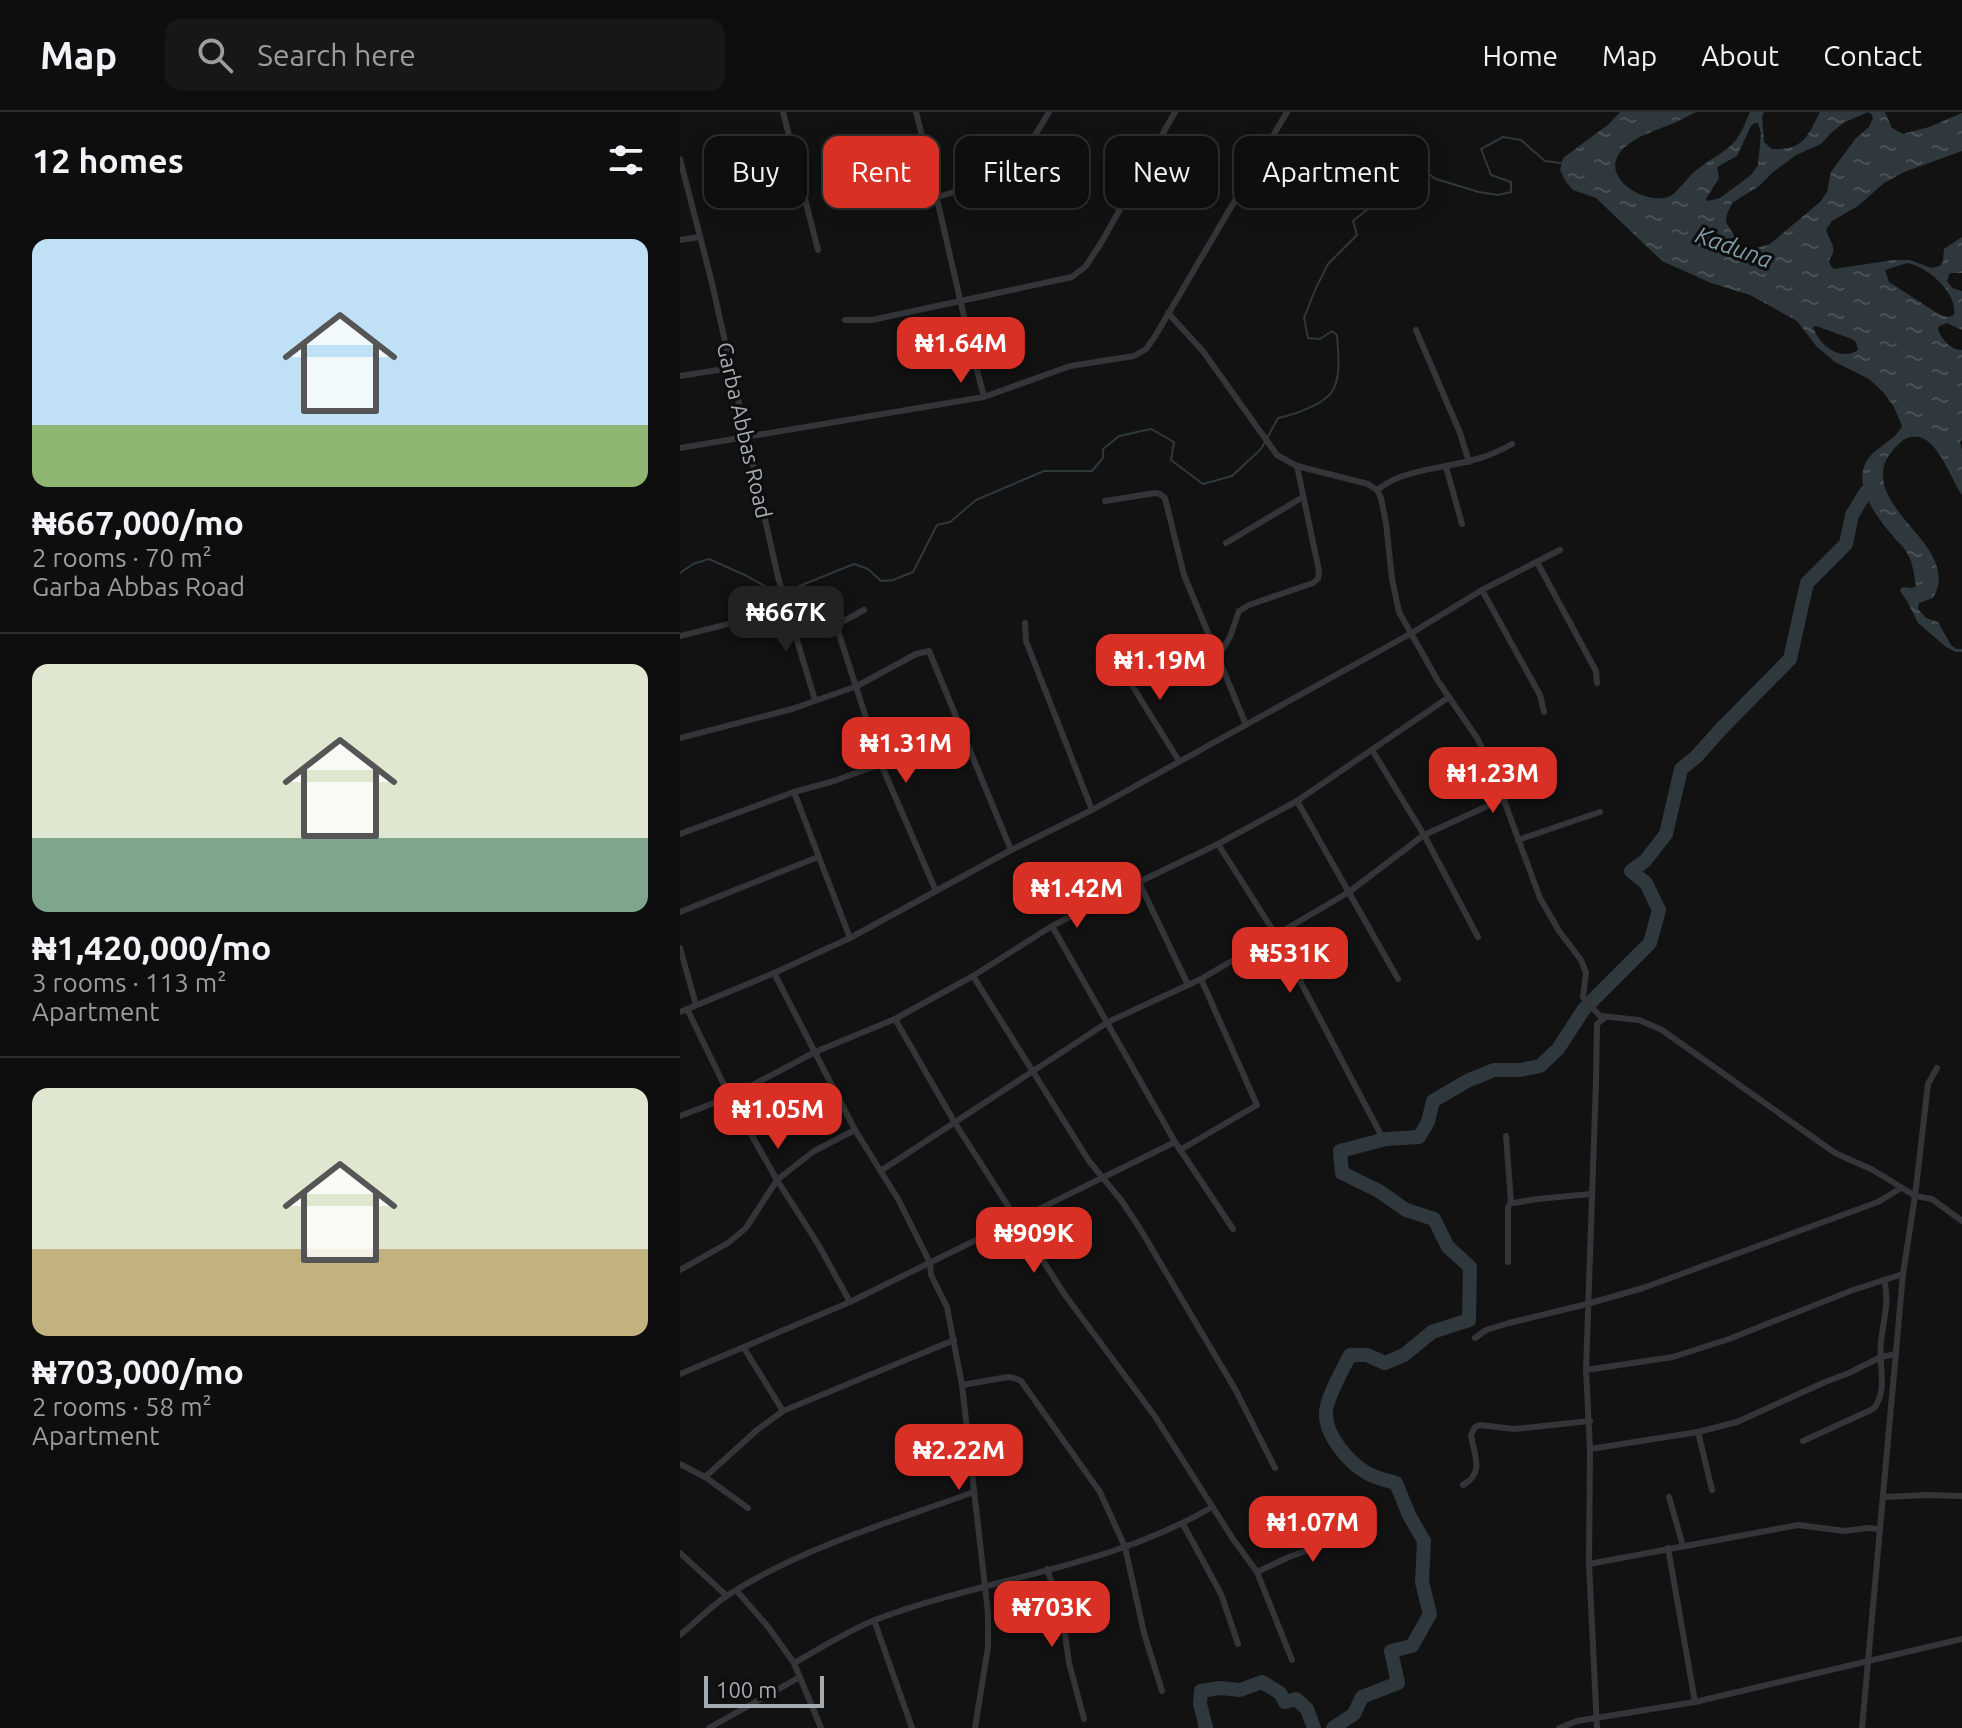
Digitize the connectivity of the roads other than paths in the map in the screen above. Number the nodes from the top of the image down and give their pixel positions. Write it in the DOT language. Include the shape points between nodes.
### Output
graph roads {
  1 [pos="783,112"];
  2 [pos="916,112"];
  3 [pos="1049,112"];
  4 [pos="1175,112"];
  5 [pos="1287,112"];
  6 [pos="922,136"];
  7 [pos="680,159"];
  8 [pos="939,197"];
  9 [pos="939,202"];
  10 [pos="699,237"];
  11 [pos="680,240"];
  12 [pos="818,250"];
  13 [pos="959,302"];
  14 [pos="1168,313"];
  15 [pos="845,320"];
  16 [pos="1416,330"];
  17 [pos="731,368"];
  18 [pos="680,376"];
  19 [pos="984,397"];
  20 [pos="747,437"];
  21 [pos="1512,444"];
  22 [pos="680,448"];
  23 [pos="1469,462"];
  24 [pos="1297,466"];
  25 [pos="1446,467"];
  26 [pos="1377,490"];
  27 [pos="1303,497"];
  28 [pos="1105,501"];
  29 [pos="1462,524"];
  30 [pos="1226,543"];
  31 [pos="1560,550"];
  32 [pos="1537,562"];
  33 [pos="1482,590"];
  34 [pos="788,609"];
  35 [pos="864,610"];
  36 [pos="1025,623"];
  37 [pos="1410,634"];
  38 [pos="680,636"];
  39 [pos="1218,657"];
  40 [pos="1115,658"];
  41 [pos="1597,683"];
  42 [pos="857,686"];
  43 [pos="1449,697"];
  44 [pos="815,700"];
  45 [pos="1544,712"];
  46 [pos="1246,725"];
  47 [pos="680,738"];
  48 [pos="1372,750"];
  49 [pos="1179,761"];
  50 [pos="881,764"];
  51 [pos="794,792"];
  52 [pos="1503,799"];
  53 [pos="1297,801"];
  54 [pos="1092,810"];
  55 [pos="1600,812"];
  56 [pos="680,834"];
  57 [pos="1424,835"];
  58 [pos="1518,840"];
  59 [pos="1218,844"];
  60 [pos="1011,850"];
  61 [pos="818,857"];
  62 [pos="1139,882"];
  63 [pos="936,891"];
  64 [pos="1349,892"];
  65 [pos="680,912"];
  66 [pos="1052,926"];
  67 [pos="1276,935"];
  68 [pos="1478,937"];
  69 [pos="850,938"];
  70 [pos="680,948"];
  71 [pos="774,973"];
  72 [pos="973,976"];
  73 [pos="1201,979"];
  74 [pos="1398,979"];
  75 [pos="1188,985"];
  76 [pos="696,1005"];
  77 [pos="683,1011"];
  78 [pos="1603,1017"];
  79 [pos="895,1019"];
  80 [pos="1108,1022"];
  81 [pos="815,1052"];
  82 [pos="1937,1068"];
  83 [pos="1033,1072"];
  84 [pos="730,1097"];
  85 [pos="680,1116"];
  86 [pos="955,1123"];
  87 [pos="855,1130"];
  88 [pos="1381,1135"];
  89 [pos="1506,1136"];
  90 [pos="1175,1142"];
  91 [pos="1180,1150"];
  92 [pos="882,1170"];
  93 [pos="1102,1177"];
  94 [pos="777,1180"];
  95 [pos="1901,1188"];
  96 [pos="1591,1194"];
  97 [pos="1915,1196"];
  98 [pos="1511,1202"];
  99 [pos="1017,1220"];
  100 [pos="1962,1221"];
  101 [pos="1233,1229"];
  102 [pos="1508,1262"];
  103 [pos="930,1263"];
  104 [pos="680,1270"];
  105 [pos="1903,1274"];
  106 [pos="1884,1280"];
  107 [pos="850,1302"];
  108 [pos="1587,1304"];
  109 [pos="1475,1338"];
  110 [pos="954,1340"];
  111 [pos="744,1348"];
  112 [pos="1896,1354"];
  113 [pos="1881,1357"];
  114 [pos="1586,1370"];
  115 [pos="680,1374"];
  116 [pos="962,1385"];
  117 [pos="783,1411"];
  118 [pos="1590,1421"];
  119 [pos="1698,1432"];
  120 [pos="1803,1441"];
  121 [pos="1590,1449"];
  122 [pos="680,1464"];
  123 [pos="1275,1468"];
  124 [pos="705,1477"];
  125 [pos="1463,1485"];
  126 [pos="1712,1490"];
  127 [pos="974,1492"];
  128 [pos="1962,1496"];
  129 [pos="1669,1497"];
  130 [pos="1883,1497"];
  131 [pos="1212,1507"];
  132 [pos="748,1508"];
  133 [pos="1183,1524"];
  134 [pos="1880,1529"];
  135 [pos="1358,1531"];
  136 [pos="1683,1546"];
  137 [pos="1125,1547"];
  138 [pos="1668,1548"];
  139 [pos="680,1553"];
  140 [pos="1589,1564"];
  141 [pos="1047,1569"];
  142 [pos="1257,1572"];
  143 [pos="986,1587"];
  144 [pos="737,1591"];
  145 [pos="727,1596"];
  146 [pos="874,1620"];
  147 [pos="680,1635"];
  148 [pos="1962,1639"];
  149 [pos="1238,1644"];
  150 [pos="1292,1660"];
  151 [pos="1869,1661"];
  152 [pos="794,1663"];
  153 [pos="800,1677"];
  154 [pos="1162,1691"];
  155 [pos="1695,1702"];
  156 [pos="1596,1718"];
  157 [pos="1084,1719"];
  158 [pos="709,1728"];
  159 [pos="821,1728"];
  160 [pos="912,1728"];
  161 [pos="975,1728"];
  162 [pos="1559,1728"];
  163 [pos="1597,1728"];
  164 [pos="1862,1728"];
  1 -- 12 [label="street"];
  2 -- 6 [label="street"];
  3 -- 8 [label="street" via="1005,176"];
  4 -- 13 [label="street" via="1086,266 1072,277"];
  5 -- 14 [label="street"];
  7 -- 10 [label="street, Garba Abbas Road"];
  9 -- 13 [label="street"];
  10 -- 11 [label="street"];
  10 -- 17 [label="street, Garba Abbas Road"];
  13 -- 15 [label="street" via="872,320"];
  13 -- 19 [label="street"];
  14 -- 19 [label="street" via="1146,349 1134,356 1070,366"];
  14 -- 24 [label="street" via="1202,350 1277,455"];
  16 -- 23 [label="street"];
  17 -- 18 [label="street"];
  17 -- 20 [label="street, Garba Abbas Road"];
  19 -- 20 [label="street"];
  20 -- 22 [label="street"];
  20 -- 34 [label="street, Garba Abbas Road"];
  21 -- 23 [label="street"];
  23 -- 25 [label="street"];
  24 -- 26 [label="street"];
  24 -- 27 [label="street"];
  25 -- 26 [label="street" via="1402,476"];
  25 -- 29 [label="street"];
  26 -- 37 [label="street" via="1399,612"];
  27 -- 30 [label="street"];
  27 -- 39 [label="street" via="1318,579 1239,611"];
  28 -- 39 [label="street" via="1155,493 1165,498 1184,575"];
  31 -- 32 [label="street"];
  32 -- 33 [label="street"];
  32 -- 41 [label="street" via="1596,671"];
  33 -- 37 [label="street"];
  33 -- 45 [label="street" via="1540,695"];
  34 -- 38 [label="street"];
  34 -- 44 [label="street, Garba Abbas Road"];
  35 -- 42 [label="street" via="837,628"];
  36 -- 54 [label="street" via="1026,641"];
  37 -- 43 [label="street"];
  37 -- 46 [label="street"];
  39 -- 46 [label="street"];
  40 -- 49 [label="street"];
  42 -- 44 [label="street"];
  42 -- 50 [label="street"];
  42 -- 60 [label="street" via="929,651"];
  43 -- 48 [label="street"];
  43 -- 52 [label="street" via="1484,751"];
  44 -- 47 [label="street"];
  46 -- 49 [label="street"];
  48 -- 53 [label="street"];
  48 -- 57 [label="street"];
  49 -- 54 [label="street"];
  50 -- 51 [label="street"];
  50 -- 63 [label="street"];
  51 -- 56 [label="street"];
  51 -- 61 [label="street"];
  52 -- 57 [label="street"];
  52 -- 58 [label="street"];
  53 -- 59 [label="street"];
  53 -- 64 [label="street"];
  54 -- 60 [label="street"];
  55 -- 58 [label="street"];
  57 -- 64 [label="street"];
  57 -- 68 [label="street"];
  58 -- 78 [label="street" via="1540,898 1581,960 1586,973 1583,997"];
  59 -- 62 [label="street"];
  59 -- 67 [label="street"];
  60 -- 63 [label="street"];
  61 -- 65 [label="street"];
  61 -- 69 [label="street"];
  62 -- 66 [label="street"];
  62 -- 75 [label="street"];
  63 -- 69 [label="street"];
  64 -- 67 [label="street"];
  64 -- 74 [label="street"];
  66 -- 72 [label="street"];
  66 -- 80 [label="street"];
  67 -- 73 [label="street"];
  67 -- 88 [label="street"];
  69 -- 71 [label="street"];
  70 -- 76 [label="street"];
  71 -- 76 [label="street"];
  71 -- 81 [label="street"];
  72 -- 79 [label="street"];
  72 -- 83 [label="street"];
  73 -- 75 [label="street"];
  73 -- 91 [label="street" via="1257,1105"];
  75 -- 80 [label="street"];
  76 -- 77 [label="street"];
  77 -- 84 [label="street"];
  78 -- 95 [label="street" via="1639,1020 1662,1030 1835,1153"];
  78 -- 96 [label="street" via="1595,1043"];
  79 -- 81 [label="street"];
  79 -- 86 [label="street"];
  80 -- 83 [label="street"];
  80 -- 90 [label="street"];
  81 -- 84 [label="street"];
  81 -- 87 [label="street"];
  82 -- 97 [label="street" via="1928,1084"];
  83 -- 86 [label="street"];
  83 -- 93 [label="street"];
  84 -- 85 [label="street"];
  84 -- 94 [label="street"];
  86 -- 92 [label="street"];
  86 -- 99 [label="street"];
  87 -- 92 [label="street"];
  87 -- 94 [label="street" via="814,1151"];
  89 -- 98 [label="street"];
  90 -- 91 [label="street"];
  90 -- 93 [label="street"];
  91 -- 101 [label="street"];
  92 -- 103 [label="street"];
  93 -- 99 [label="street"];
  93 -- 123 [label="street" via="1139,1227"];
  94 -- 104 [label="street" via="746,1228"];
  94 -- 107 [label="street"];
  95 -- 97 [label="street"];
  95 -- 108 [label="street" via="1878,1202"];
  96 -- 98 [label="street"];
  96 -- 108 [label="street"];
  97 -- 100 [label="street" via="1932,1199"];
  97 -- 105 [label="street"];
  98 -- 102 [label="street"];
  99 -- 103 [label="street"];
  99 -- 131 [label="street"];
  103 -- 107 [label="street"];
  103 -- 110 [label="street"];
  105 -- 106 [label="street"];
  105 -- 112 [label="street"];
  106 -- 113 [label="street" via="1888,1299"];
  106 -- 114 [label="street" via="1673,1357"];
  107 -- 111 [label="street"];
  108 -- 109 [label="street" via="1509,1323"];
  108 -- 114 [label="street"];
  110 -- 116 [label="street"];
  110 -- 117 [label="street"];
  111 -- 115 [label="street"];
  111 -- 117 [label="street"];
  112 -- 113 [label="street"];
  112 -- 130 [label="street"];
  113 -- 119 [label="street" via="1748,1419"];
  113 -- 120 [label="street" via="1878,1404"];
  114 -- 118 [label="street"];
  116 -- 127 [label="street"];
  116 -- 137 [label="street" via="1008,1377 1021,1381 1100,1492"];
  117 -- 124 [label="street"];
  118 -- 121 [label="street"];
  118 -- 125 [label="street" via="1514,1429 1475,1427 1471,1435 1477,1471"];
  119 -- 121 [label="street"];
  119 -- 126 [label="street"];
  121 -- 140 [label="street"];
  122 -- 124 [label="street"];
  124 -- 132 [label="street"];
  127 -- 143 [label="street"];
  127 -- 144 [label="street" via="784,1564"];
  128 -- 130 [label="street"];
  129 -- 136 [label="street"];
  130 -- 134 [label="street"];
  131 -- 133 [label="street"];
  131 -- 142 [label="street"];
  133 -- 137 [label="street"];
  133 -- 149 [label="street" via="1221,1594"];
  134 -- 136 [label="street" via="1798,1525"];
  134 -- 151 [label="street"];
  135 -- 142 [label="street"];
  136 -- 138 [label="street"];
  137 -- 141 [label="street"];
  137 -- 154 [label="street"];
  138 -- 140 [label="street"];
  138 -- 155 [label="street"];
  139 -- 145 [label="street"];
  140 -- 156 [label="street"];
  141 -- 143 [label="street"];
  141 -- 157 [label="street" via="1062,1613"];
  142 -- 150 [label="street"];
  143 -- 146 [label="street"];
  143 -- 161 [label="street" via="988,1647"];
  144 -- 145 [label="street"];
  144 -- 152 [label="street"];
  145 -- 147 [label="street"];
  146 -- 152 [label="street"];
  146 -- 160 [label="street"];
  148 -- 151 [label="street"];
  151 -- 155 [label="street"];
  151 -- 164 [label="street"];
  152 -- 153 [label="street"];
  153 -- 158 [label="street"];
  153 -- 159 [label="street"];
  155 -- 156 [label="street"];
  156 -- 162 [label="street"];
  156 -- 163 [label="street"];
}
